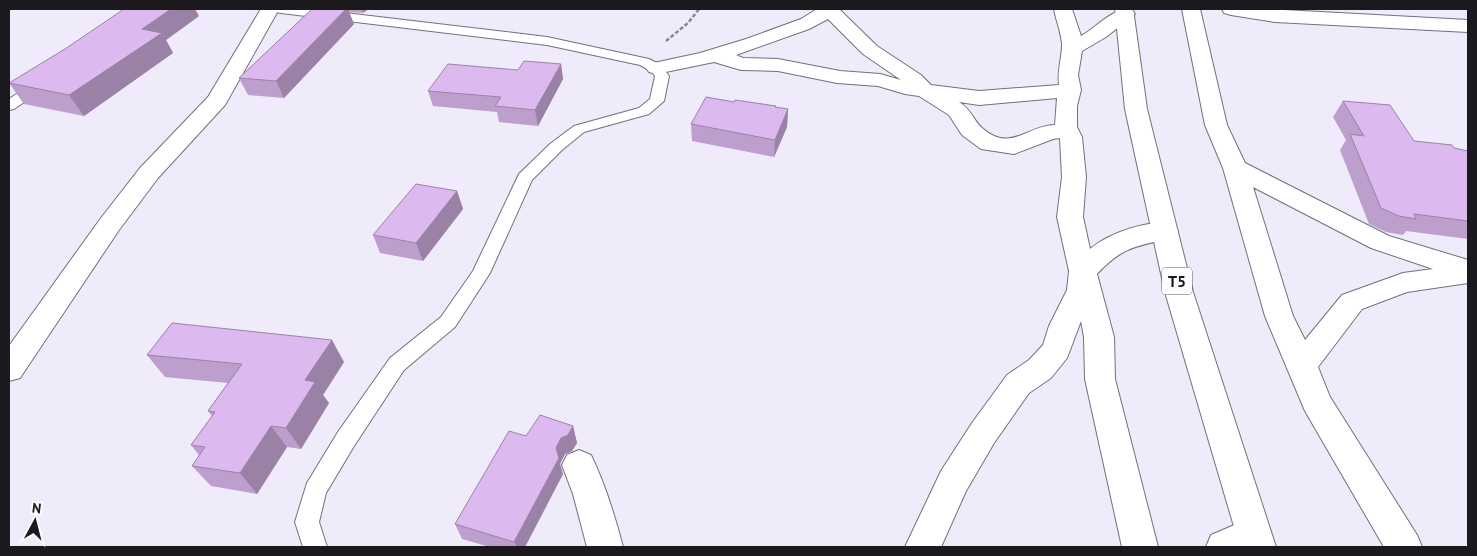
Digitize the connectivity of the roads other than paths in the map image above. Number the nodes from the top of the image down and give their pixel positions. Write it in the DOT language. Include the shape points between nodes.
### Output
graph roads {
  1 [pos="270,9"];
  2 [pos="281,9"];
  3 [pos="828,9"];
  4 [pos="1063,9"];
  5 [pos="1191,9"];
  6 [pos="1231,9"];
  7 [pos="1411,9"];
  8 [pos="1125,12"];
  9 [pos="1465,26"];
  10 [pos="1072,47"];
  11 [pos="718,56"];
  12 [pos="656,68"];
  13 [pos="52,76"];
  14 [pos="924,90"];
  15 [pos="1070,90"];
  16 [pos="9,106"];
  17 [pos="1067,131"];
  18 [pos="1236,168"];
  19 [pos="1165,231"];
  20 [pos="1468,271"];
  21 [pos="1081,272"];
  22 [pos="1302,365"];
  23 [pos="9,369"];
  24 [pos="579,465"];
  25 [pos="1245,543"];
  26 [pos="315,547"];
  27 [pos="605,547"];
  28 [pos="923,547"];
  29 [pos="1140,547"];
  30 [pos="1404,547"];
  1 -- 23 [label="main road" via="217,100 149,173"];
  2 -- 12 [label="lane" via="547,41 644,62"];
  3 -- 11 [label="main road" via="818,19"];
  3 -- 14 [label="main road" via="870,50"];
  4 -- 10 [label="main road"];
  5 -- 18 [label="main road" via="1216,125"];
  6 -- 9 [label="main road" via="1274,16"];
  7 -- 9 [label="main road"];
  8 -- 10 [label="main road" via="1080,46"];
  8 -- 19 [label="main road, T5" via="1136,109"];
  10 -- 15 [label="main road" via="1068,75"];
  11 -- 12 [label="main road"];
  11 -- 14 [label="main road" via="741,64 778,65"];
  12 -- 26 [label="lane" via="662,76 657,101 644,110 579,130 556,147 525,178 481,273 454,314 397,364 315,490 307,522"];
  13 -- 16 [label="lane"];
  14 -- 15 [label="main road" via="979,98"];
  14 -- 17 [label="main road" via="957,110 970,130 989,144 1014,147 1049,132"];
  15 -- 17 [label="main road" via="1066,106"];
  17 -- 21 [label="main road" via="1071,137 1074,177 1070,217"];
  18 -- 20 [label="main road" via="1380,242"];
  18 -- 22 [label="main road" via="1279,316"];
  19 -- 21 [label="main road" via="1120,240 1102,251"];
  19 -- 25 [label="main road, T5"];
  20 -- 22 [label="main road" via="1403,283 1352,302"];
  21 -- 28 [label="main road" via="1081,290 1056,350 1040,369 1018,384 983,433 953,482"];
  21 -- 29 [label="main road" via="1099,337 1100,380"];
  22 -- 30 [label="main road" via="1316,402"];
  24 -- 27 [label="main road"];
}
